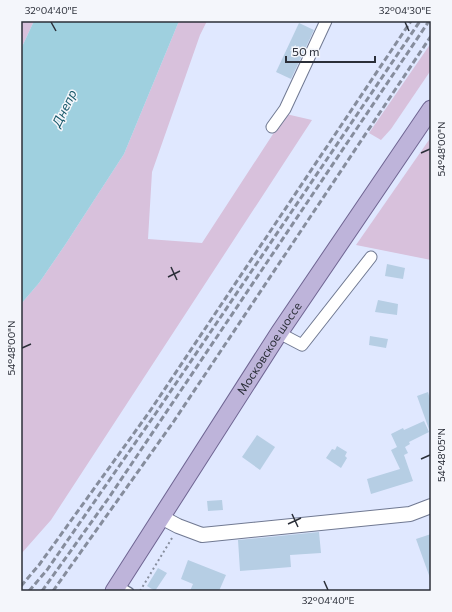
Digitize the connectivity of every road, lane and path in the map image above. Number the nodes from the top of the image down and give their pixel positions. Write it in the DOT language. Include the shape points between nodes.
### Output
graph roads {
  1 [pos="326,21"];
  2 [pos="431,109"];
  3 [pos="272,127"];
  4 [pos="371,257"];
  5 [pos="279,333"];
  6 [pos="431,506"];
  7 [pos="161,517"];
  8 [pos="178,526"];
  9 [pos="121,589"];
  10 [pos="140,591"];
  1 -- 3 [label="street" via="285,109"];
  2 -- 5 [label="main road, Московское шоссе"];
  4 -- 5 [label="street" via="302,345"];
  5 -- 7 [label="main road, Московское шоссе"];
  6 -- 8 [label="street" via="410,514 202,535"];
  7 -- 8 [label="street"];
  7 -- 9 [label="main road, Московское шоссе"];
  8 -- 10 [label="path"];
}
